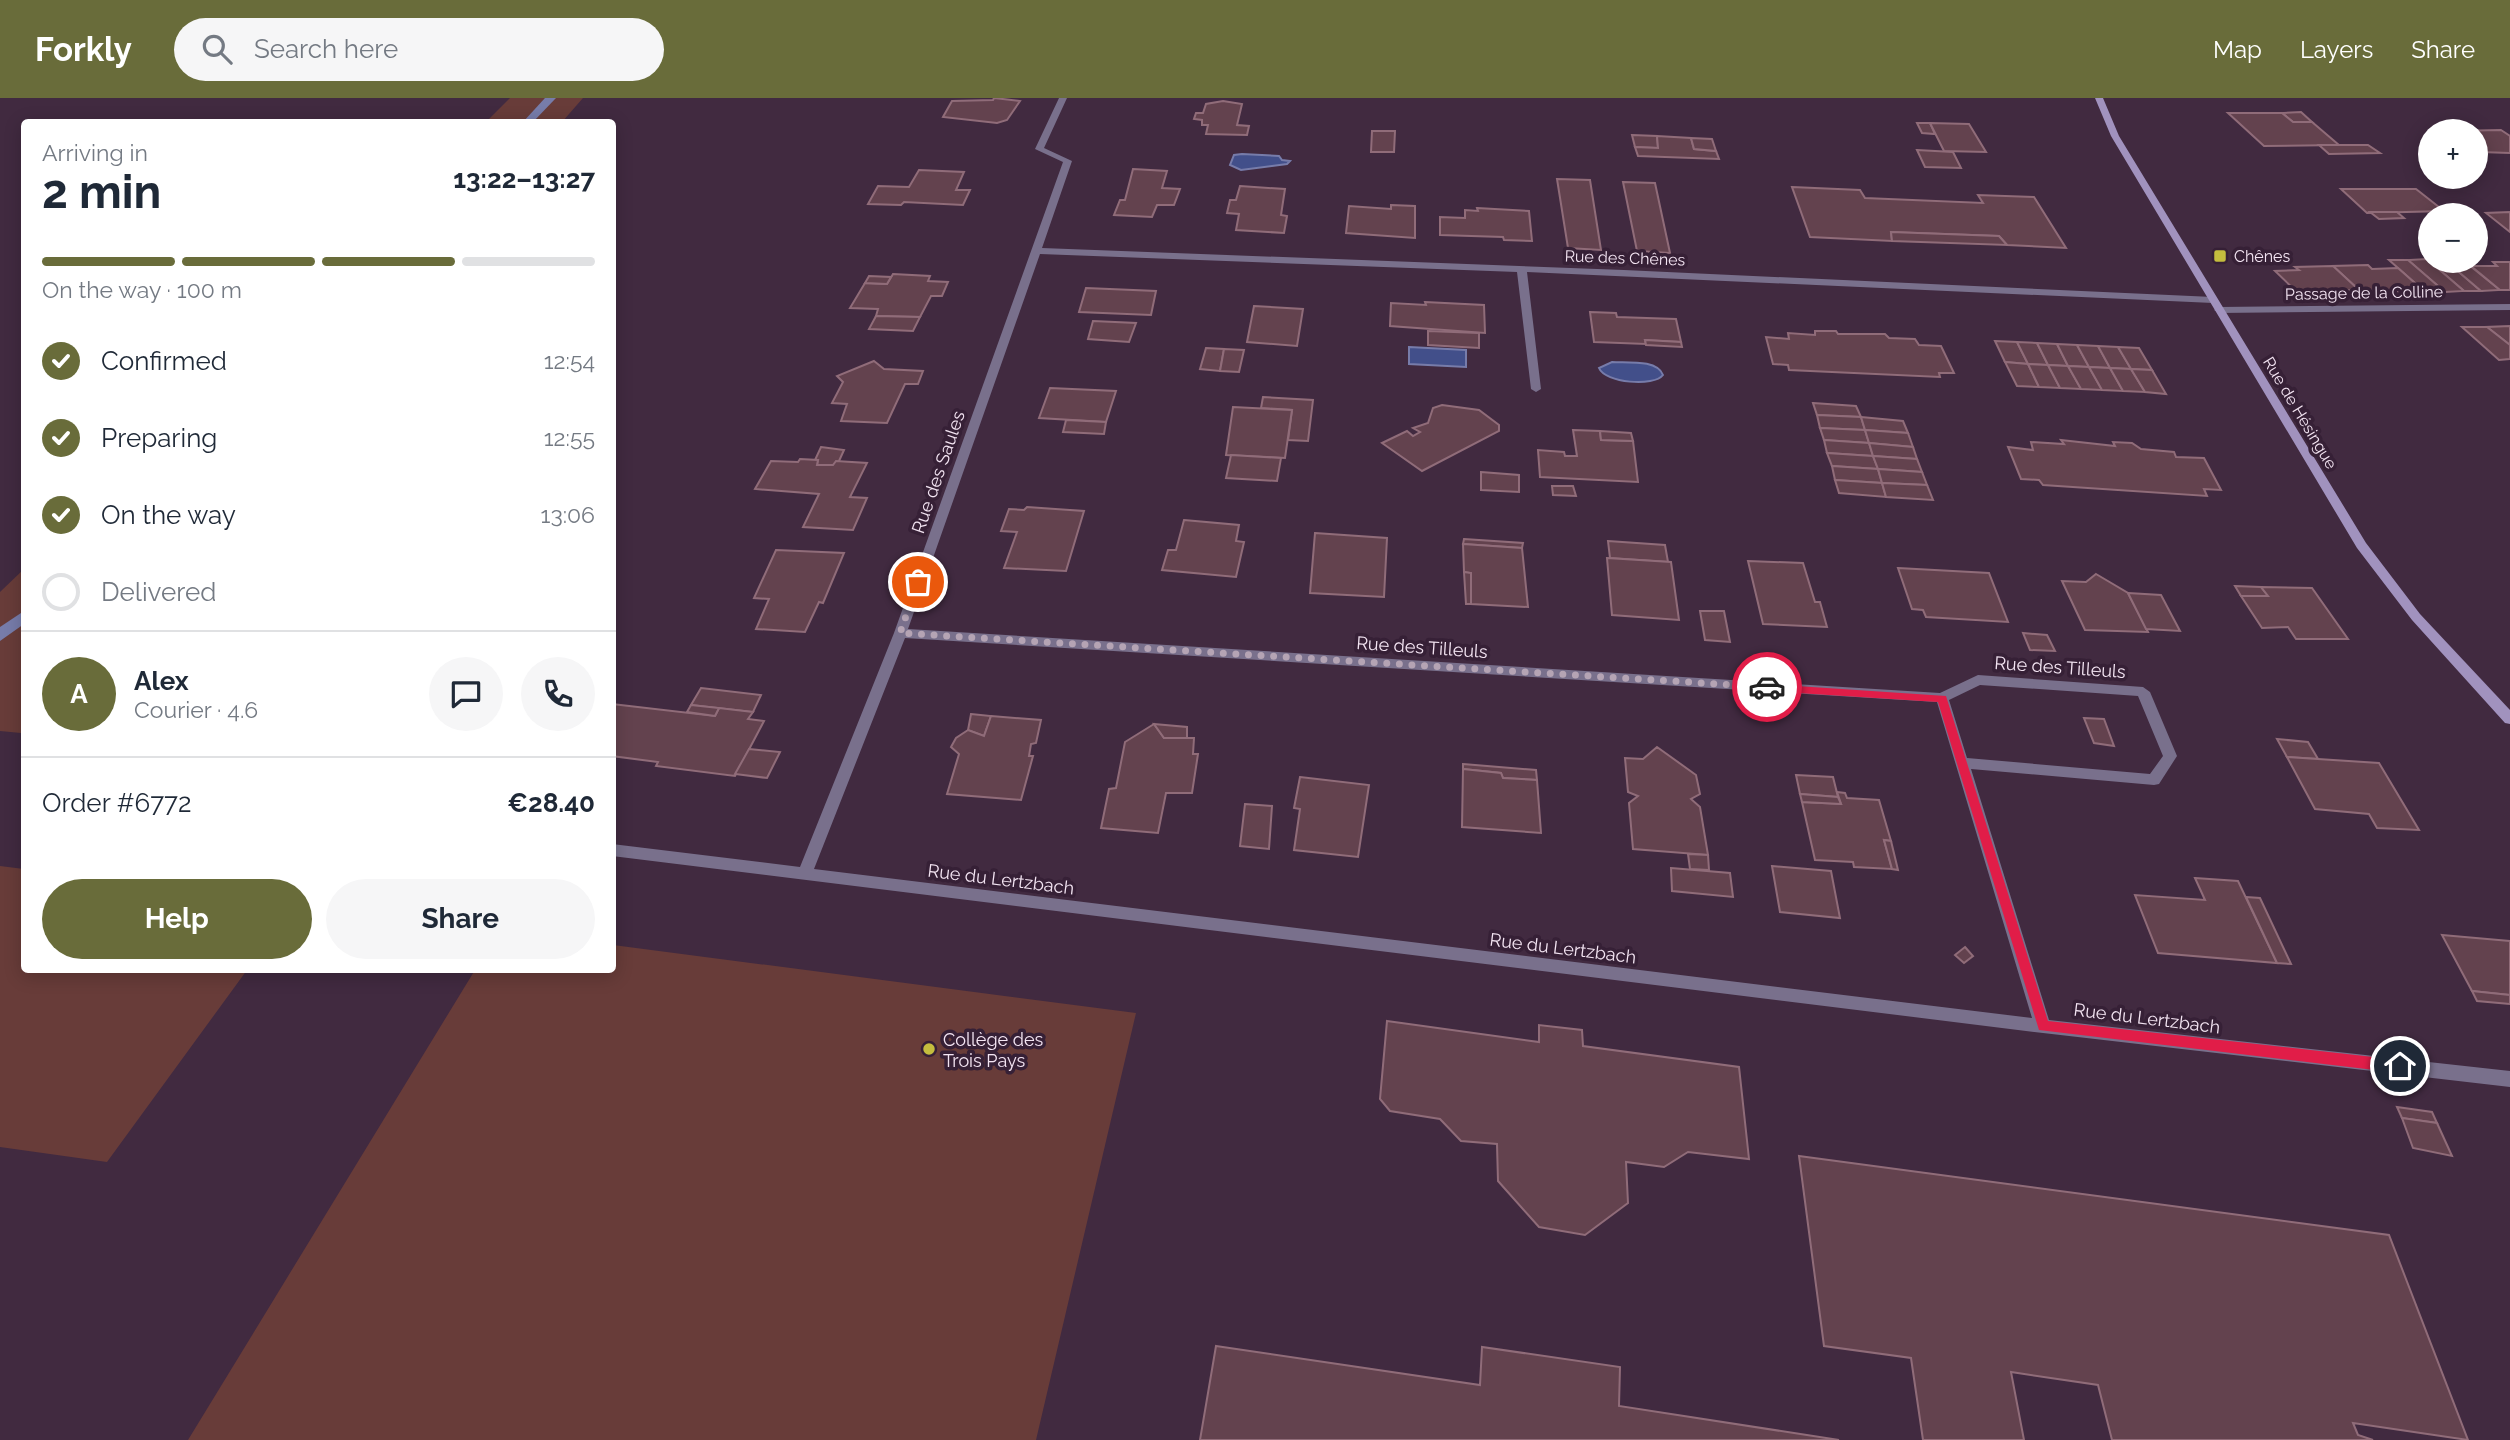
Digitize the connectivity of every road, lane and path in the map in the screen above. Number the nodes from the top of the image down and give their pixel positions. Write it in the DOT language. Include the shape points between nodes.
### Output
graph roads {
  1 [pos="1063,98"];
  2 [pos="2099,98"];
  3 [pos="1035,251"];
  4 [pos="1522,271"];
  5 [pos="2216,305"];
  6 [pos="2510,307"];
  7 [pos="1536,389"];
  8 [pos="900,633"];
  9 [pos="1942,698"];
  10 [pos="2510,719"];
  11 [pos="1964,763"];
  12 [pos="616,850"];
  13 [pos="805,874"];
  14 [pos="2043,1026"];
  15 [pos="2510,1079"];
  1 -- 3 [label="street, Rue des Saules" via="1039,149 1068,161"];
  2 -- 5 [label="main road, Rue de Hésingue" via="2115,136"];
  3 -- 4 [label="street, Rue des Chênes"];
  3 -- 8 [label="street, Rue des Saules"];
  4 -- 5 [label="street, Rue des Chênes"];
  4 -- 7 [label="street"];
  5 -- 6 [label="street, Passage de la Colline"];
  5 -- 10 [label="main road, Rue de Hésingue" via="2361,545 2416,617"];
  8 -- 9 [label="street, Rue des Tilleuls"];
  8 -- 13 [label="street, Rue des Saules"];
  9 -- 11 [label="street"];
  9 -- 11 [label="street, Rue des Tilleuls" via="1978,680 2143,692 2170,756 2154,780"];
  11 -- 14 [label="street"];
  12 -- 13 [label="street, Rue du Lertzbach"];
  13 -- 14 [label="street, Rue du Lertzbach"];
  14 -- 15 [label="street, Rue du Lertzbach"];
}
